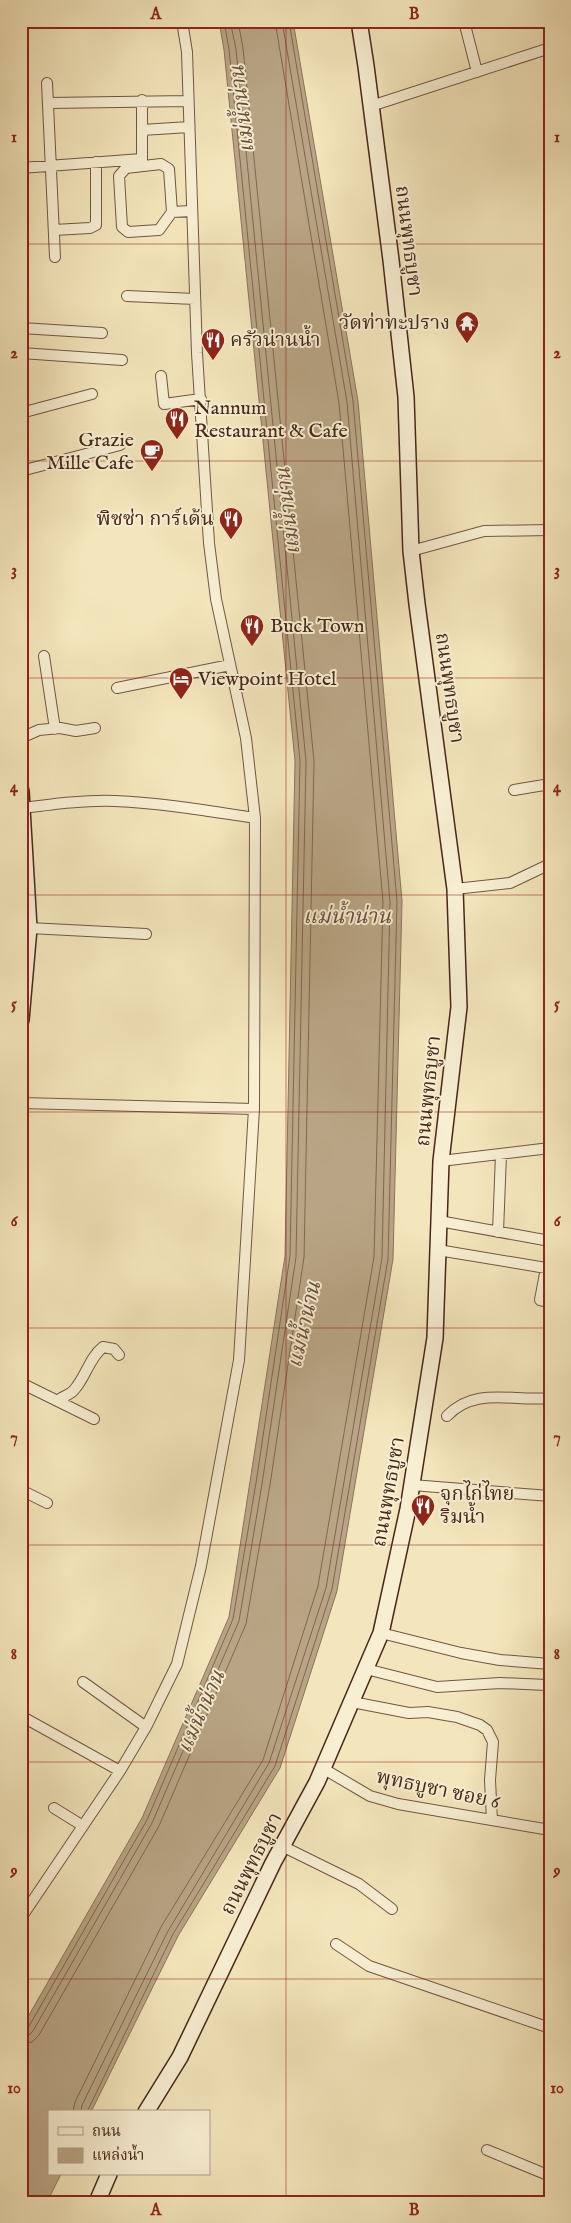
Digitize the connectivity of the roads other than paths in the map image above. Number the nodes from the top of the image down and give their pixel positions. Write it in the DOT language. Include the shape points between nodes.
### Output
graph roads {
  1 [pos="182,21"];
  2 [pos="359,21"];
  3 [pos="464,21"];
  4 [pos="550,48"];
  5 [pos="476,72"];
  6 [pos="47,83"];
  7 [pos="142,100"];
  8 [pos="188,101"];
  9 [pos="48,103"];
  10 [pos="371,106"];
  11 [pos="189,127"];
  12 [pos="142,130"];
  13 [pos="96,162"];
  14 [pos="51,165"];
  15 [pos="21,168"];
  16 [pos="191,211"];
  17 [pos="172,212"];
  18 [pos="54,230"];
  19 [pos="55,257"];
  20 [pos="127,296"];
  21 [pos="195,299"];
  22 [pos="21,328"];
  23 [pos="102,333"];
  24 [pos="21,353"];
  25 [pos="122,360"];
  26 [pos="161,376"];
  27 [pos="92,394"];
  28 [pos="201,398"];
  29 [pos="21,413"];
  30 [pos="120,445"];
  31 [pos="21,471"];
  32 [pos="550,530"];
  33 [pos="412,551"];
  34 [pos="44,656"];
  35 [pos="230,665"];
  36 [pos="117,688"];
  37 [pos="95,728"];
  38 [pos="55,729"];
  39 [pos="21,738"];
  40 [pos="550,784"];
  41 [pos="514,790"];
  42 [pos="21,791"];
  43 [pos="23,814"];
  44 [pos="255,818"];
  45 [pos="550,864"];
  46 [pos="455,890"];
  47 [pos="29,928"];
  48 [pos="146,934"];
  49 [pos="21,1020"];
  50 [pos="21,1103"];
  51 [pos="254,1109"];
  52 [pos="550,1148"];
  53 [pos="501,1154"];
  54 [pos="441,1161"];
  55 [pos="439,1221"];
  56 [pos="498,1232"];
  57 [pos="550,1241"];
  58 [pos="438,1250"];
  59 [pos="550,1302"];
  60 [pos="119,1355"];
  61 [pos="21,1383"];
  62 [pos="550,1398"];
  63 [pos="58,1401"];
  64 [pos="447,1416"];
  65 [pos="94,1419"];
  66 [pos="412,1485"];
  67 [pos="21,1490"];
  68 [pos="550,1496"];
  69 [pos="47,1503"];
  70 [pos="381,1633"];
  71 [pos="550,1664"];
  72 [pos="366,1669"];
  73 [pos="83,1682"];
  74 [pos="547,1685"];
  75 [pos="352,1702"];
  76 [pos="21,1716"];
  77 [pos="146,1727"];
  78 [pos="324,1769"];
  79 [pos="120,1771"];
  80 [pos="54,1808"];
  81 [pos="492,1820"];
  82 [pos="83,1826"];
  83 [pos="550,1830"];
  84 [pos="282,1846"];
  85 [pos="392,1909"];
  86 [pos="22,1914"];
  87 [pos="336,1944"];
  88 [pos="550,2028"];
  89 [pos="147,2110"];
  90 [pos="487,2150"];
  91 [pos="108,2176"];
  92 [pos="550,2176"];
  93 [pos="98,2202"];
  1 -- 8 [label="street" via="187,52"];
  2 -- 10 [label="street, ถนนพุทธบูชา"];
  3 -- 5 [label="street"];
  4 -- 5 [label="street"];
  5 -- 10 [label="street"];
  6 -- 9 [label="street"];
  7 -- 8 [label="street"];
  7 -- 9 [label="street"];
  7 -- 12 [label="street"];
  8 -- 11 [label="street"];
  9 -- 14 [label="street"];
  10 -- 33 [label="street, ถนนพุทธบูชา" via="406,398"];
  11 -- 12 [label="street"];
  11 -- 16 [label="street"];
  12 -- 13 [label="street" via="142,159"];
  13 -- 14 [label="street"];
  13 -- 18 [label="street" via="96,225"];
  14 -- 15 [label="street"];
  14 -- 18 [label="street"];
  16 -- 17 [label="street"];
  16 -- 21 [label="street"];
  17 -- 17 [label="street" via="159,230 128,232 122,227 119,176 126,168 161,164 169,169"];
  18 -- 19 [label="street"];
  20 -- 21 [label="street"];
  21 -- 28 [label="street"];
  22 -- 23 [label="street"];
  24 -- 25 [label="street"];
  26 -- 28 [label="street" via="164,404"];
  27 -- 29 [label="street"];
  28 -- 35 [label="street" via="208,543"];
  30 -- 31 [label="street"];
  32 -- 33 [label="street" via="484,530"];
  33 -- 46 [label="street, ถนนพุทธบูชา"];
  34 -- 38 [label="street"];
  35 -- 36 [label="street"];
  35 -- 44 [label="street" via="246,738"];
  37 -- 38 [label="street" via="76,731"];
  38 -- 39 [label="street" via="39,730"];
  40 -- 41 [label="street"];
  42 -- 43 [label="street"];
  43 -- 44 [label="street" via="72,802 114,801"];
  43 -- 47 [label="street"];
  44 -- 51 [label="street"];
  45 -- 46 [label="street" via="510,883"];
  46 -- 54 [label="street, ถนนพุทธบูชา" via="459,1007"];
  47 -- 48 [label="street"];
  47 -- 49 [label="street"];
  50 -- 51 [label="street"];
  51 -- 77 [label="street" via="239,1360 201,1566 177,1664"];
  52 -- 53 [label="street"];
  53 -- 54 [label="street"];
  53 -- 56 [label="street"];
  54 -- 55 [label="street, ถนนพุทธบูชา"];
  55 -- 56 [label="street"];
  55 -- 58 [label="street, ถนนพุทธบูชา"];
  56 -- 57 [label="street"];
  58 -- 59 [label="street" via="546,1268 540,1300"];
  58 -- 66 [label="street, ถนนพุทธบูชา" via="436,1338"];
  60 -- 63 [label="street" via="114,1349 103,1347 73,1392"];
  61 -- 63 [label="street"];
  62 -- 64 [label="street" via="483,1396 465,1402"];
  63 -- 65 [label="street"];
  66 -- 68 [label="street"];
  66 -- 70 [label="street, ถนนพุทธบูชา"];
  67 -- 69 [label="street"];
  70 -- 71 [label="street" via="484,1657"];
  70 -- 72 [label="street, ถนนพุทธบูชา"];
  72 -- 74 [label="street" via="437,1686"];
  72 -- 75 [label="street, ถนนพุทธบูชา"];
  73 -- 77 [label="street"];
  75 -- 78 [label="street, ถนนพุทธบูชา"];
  75 -- 81 [label="street" via="409,1713 428,1712 457,1717 487,1730 493,1742 490,1780"];
  76 -- 79 [label="street"];
  77 -- 79 [label="street"];
  78 -- 81 [label="street, พุทธบูชา ซอย 6" via="370,1796"];
  78 -- 84 [label="street, ถนนพุทธบูชา"];
  79 -- 82 [label="street"];
  80 -- 82 [label="street"];
  81 -- 83 [label="street, พุทธบูชา ซอย 6"];
  82 -- 86 [label="street"];
  84 -- 85 [label="street" via="358,1884"];
  84 -- 89 [label="street, ถนนพุทธบูชา" via="180,2057"];
  87 -- 88 [label="street" via="369,1966"];
  90 -- 92 [label="street"];
  91 -- 93 [label="street"];
}
